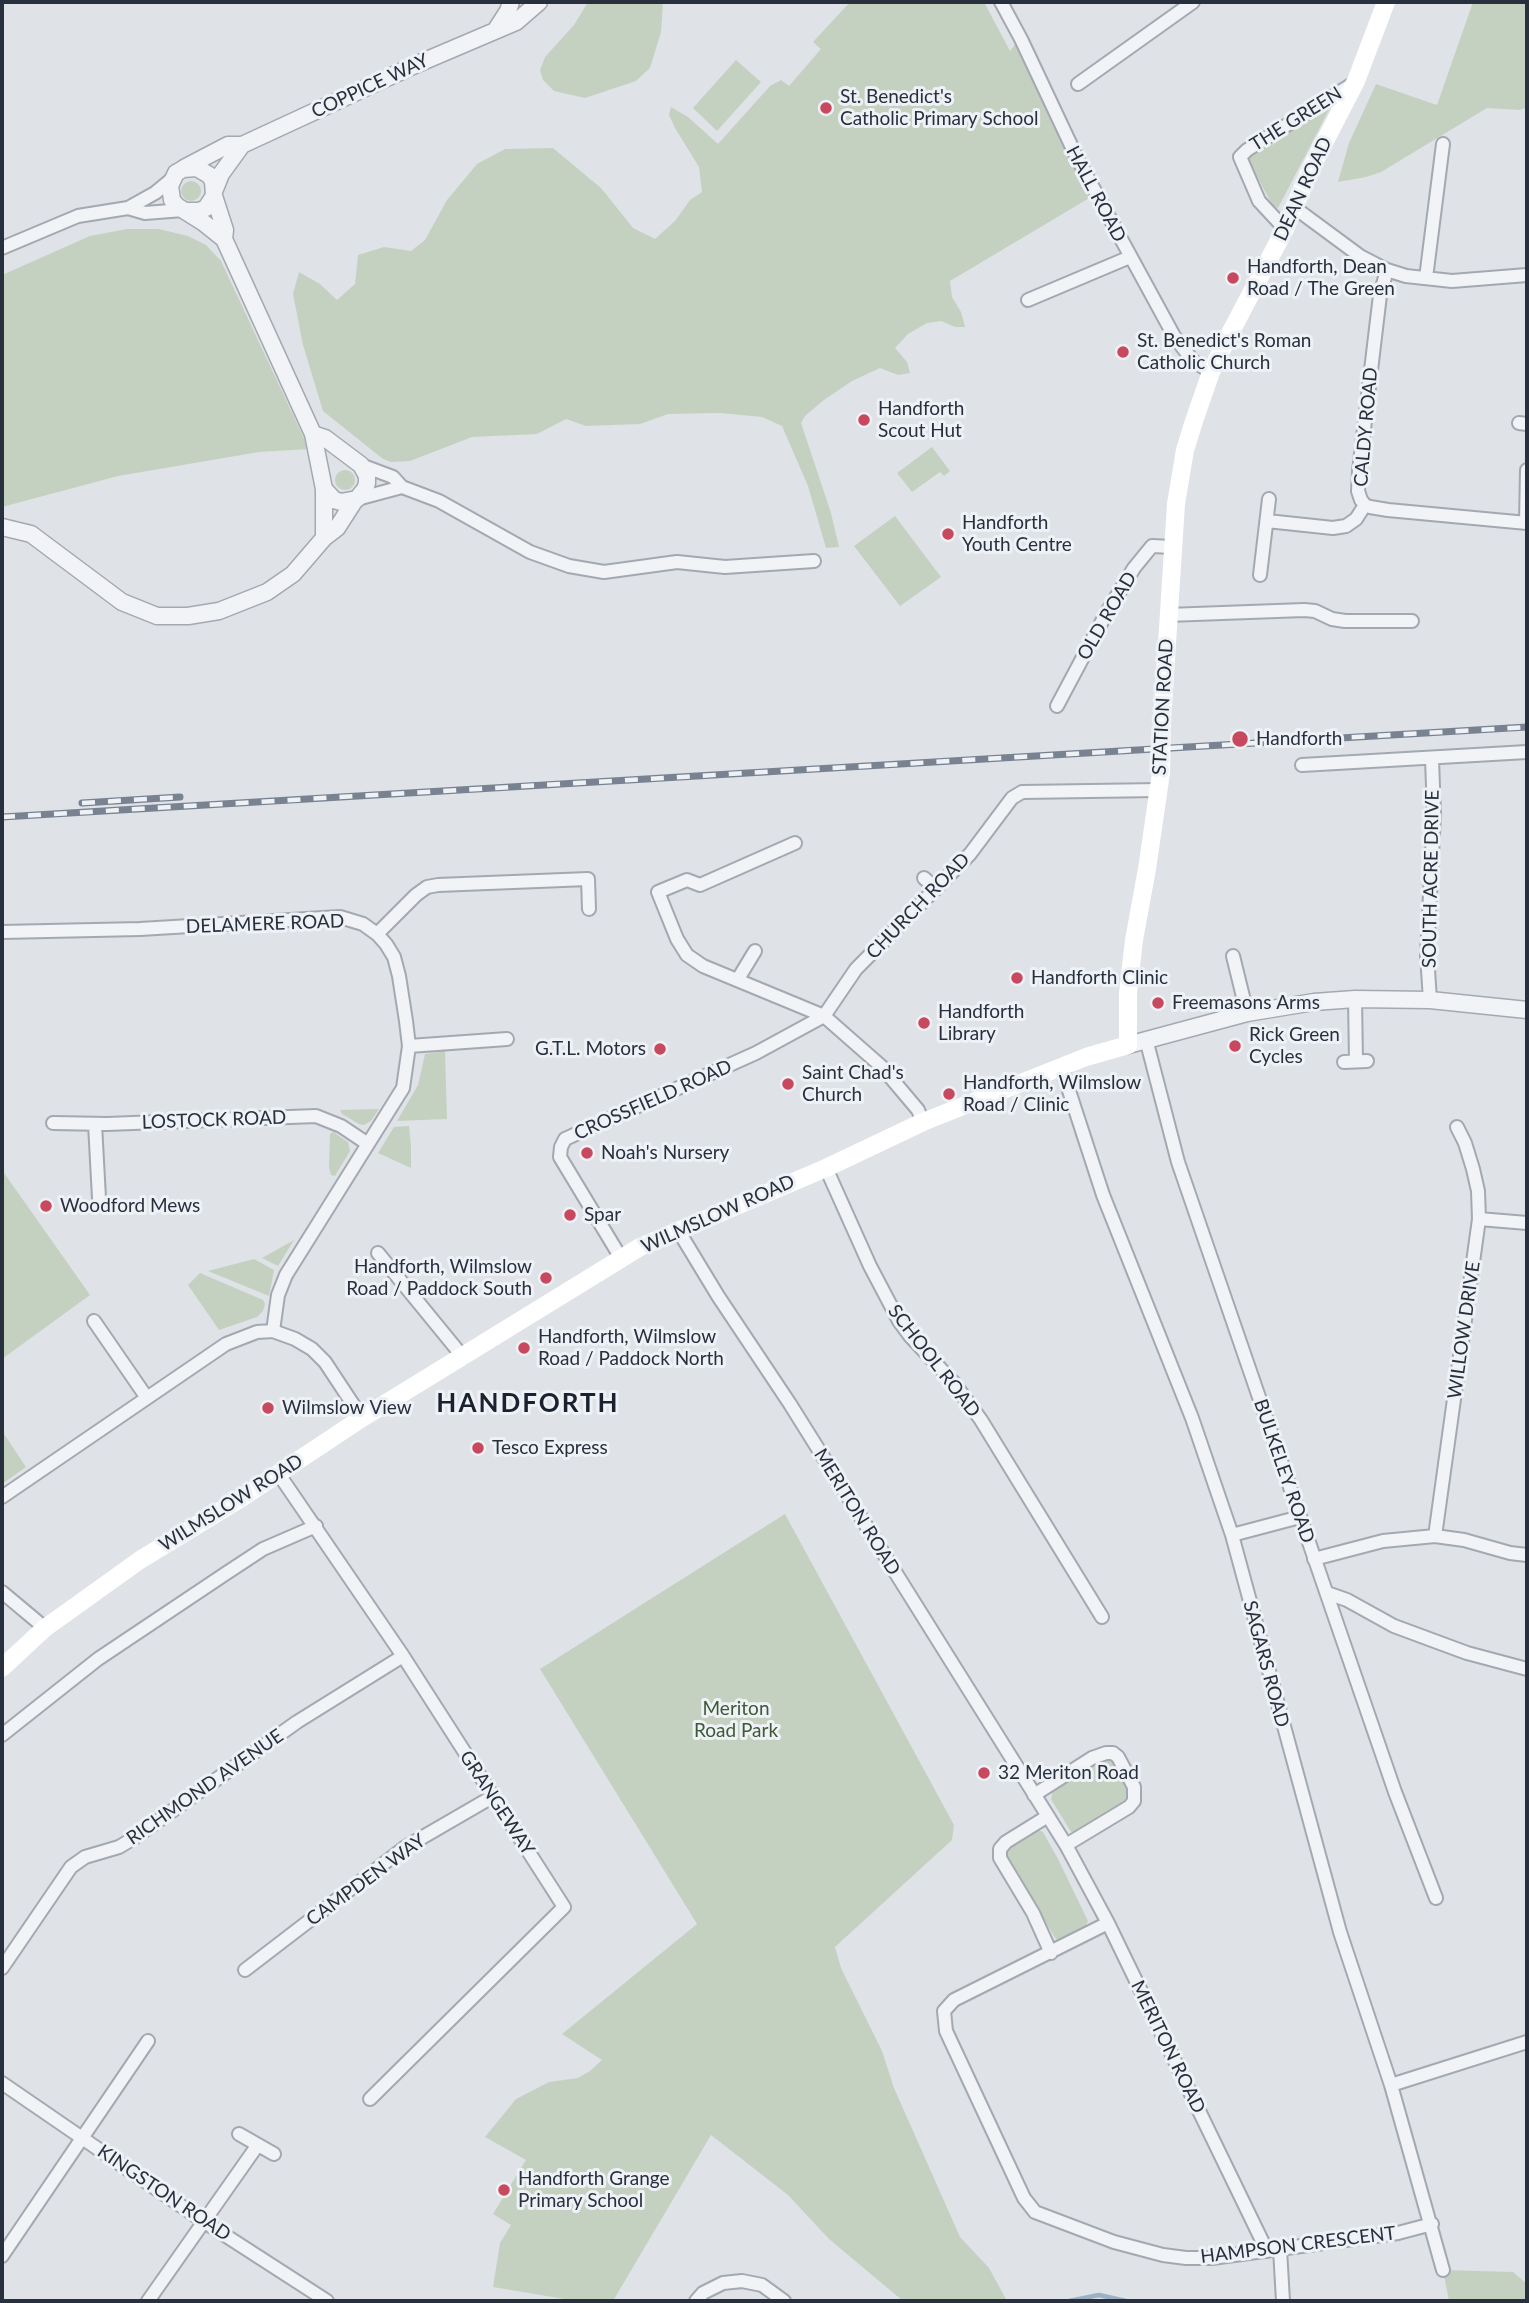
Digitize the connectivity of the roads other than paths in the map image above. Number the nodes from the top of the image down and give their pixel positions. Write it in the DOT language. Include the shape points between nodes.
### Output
graph roads {
  1 [pos="511,2"];
  2 [pos="538,2"];
  3 [pos="1000,2"];
  4 [pos="1193,2"];
  5 [pos="1386,2"];
  6 [pos="498,28"];
  7 [pos="1356,82"];
  8 [pos="1078,84"];
  9 [pos="1443,144"];
  10 [pos="242,145"];
  11 [pos="177,174"];
  12 [pos="214,192"];
  13 [pos="128,208"];
  14 [pos="1295,208"];
  15 [pos="184,211"];
  16 [pos="1285,229"];
  17 [pos="224,239"];
  18 [pos="2,248"];
  19 [pos="1130,257"];
  20 [pos="1387,270"];
  21 [pos="1527,275"];
  22 [pos="1426,278"];
  23 [pos="1028,300"];
  24 [pos="1211,372"];
  25 [pos="313,434"];
  26 [pos="357,462"];
  27 [pos="1527,470"];
  28 [pos="323,485"];
  29 [pos="402,487"];
  30 [pos="356,499"];
  31 [pos="1269,499"];
  32 [pos="1365,505"];
  33 [pos="1267,522"];
  34 [pos="1527,523"];
  35 [pos="2,527"];
  36 [pos="324,538"];
  37 [pos="1172,547"];
  38 [pos="814,561"];
  39 [pos="1260,575"];
  40 [pos="1168,615"];
  41 [pos="1412,621"];
  42 [pos="1057,706"];
  43 [pos="1527,752"];
  44 [pos="1432,759"];
  45 [pos="1302,765"];
  46 [pos="1160,782"];
  47 [pos="796,843"];
  48 [pos="924,878"];
  49 [pos="936,889"];
  50 [pos="589,909"];
  51 [pos="2,932"];
  52 [pos="377,934"];
  53 [pos="755,951"];
  54 [pos="1233,956"];
  55 [pos="738,979"];
  56 [pos="1355,999"];
  57 [pos="1430,1000"];
  58 [pos="1527,1010"];
  59 [pos="1247,1013"];
  60 [pos="824,1016"];
  61 [pos="507,1039"];
  62 [pos="1146,1039"];
  63 [pos="1128,1045"];
  64 [pos="409,1046"];
  65 [pos="1356,1062"];
  66 [pos="1061,1066"];
  67 [pos="923,1122"];
  68 [pos="53,1124"];
  69 [pos="95,1124"];
  70 [pos="1457,1127"];
  71 [pos="368,1144"];
  72 [pos="826,1168"];
  73 [pos="99,1198"];
  74 [pos="1479,1219"];
  75 [pos="1527,1223"];
  76 [pos="678,1230"];
  77 [pos="378,1253"];
  78 [pos="621,1258"];
  79 [pos="94,1321"];
  80 [pos="273,1331"];
  81 [pos="463,1357"];
  82 [pos="147,1398"];
  83 [pos="362,1418"];
  84 [pos="278,1474"];
  85 [pos="2,1497"];
  86 [pos="1300,1517"];
  87 [pos="316,1526"];
  88 [pos="1232,1535"];
  89 [pos="1436,1536"];
  90 [pos="1527,1555"];
  91 [pos="1314,1559"];
  92 [pos="2,1592"];
  93 [pos="1327,1593"];
  94 [pos="1102,1617"];
  95 [pos="46,1628"];
  96 [pos="403,1656"];
  97 [pos="2,1668"];
  98 [pos="1527,1669"];
  99 [pos="2,1735"];
  100 [pos="1034,1795"];
  101 [pos="492,1797"];
  102 [pos="1048,1816"];
  103 [pos="1066,1845"];
  104 [pos="1436,1898"];
  105 [pos="1108,1923"];
  106 [pos="1051,1953"];
  107 [pos="2,1968"];
  108 [pos="245,1970"];
  109 [pos="148,2041"];
  110 [pos="1527,2042"];
  111 [pos="2,2083"];
  112 [pos="1391,2085"];
  113 [pos="370,2099"];
  114 [pos="239,2134"];
  115 [pos="83,2138"];
  116 [pos="257,2146"];
  117 [pos="274,2154"];
  118 [pos="203,2221"];
  119 [pos="1432,2224"];
  120 [pos="1273,2250"];
  121 [pos="2,2256"];
  122 [pos="1443,2270"];
  123 [pos="148,2301"];
  124 [pos="327,2301"];
  125 [pos="696,2301"];
  126 [pos="784,2301"];
  127 [pos="1283,2301"];
  1 -- 6 [label="street"];
  2 -- 6 [label="street, COPPICE WAY" via="516,22"];
  3 -- 19 [label="street, HALL ROAD"];
  4 -- 8 [label="street"];
  5 -- 7 [label="main road, DEAN ROAD"];
  6 -- 10 [label="street, COPPICE WAY"];
  7 -- 14 [label="main road, DEAN ROAD"];
  7 -- 16 [label="street, THE GREEN" via="1240,156 1259,201"];
  9 -- 22 [label="street"];
  10 -- 11 [label="street, COPPICE WAY" via="228,145"];
  10 -- 12 [label="street, COPPICE WAY"];
  11 -- 12 [label="street" via="197,167 204,170"];
  11 -- 13 [label="street"];
  11 -- 15 [label="street" via="170,194"];
  12 -- 15 [label="street" via="206,208"];
  12 -- 17 [label="street"];
  13 -- 15 [label="street" via="145,213"];
  13 -- 18 [label="street" via="78,216"];
  14 -- 16 [label="main road, DEAN ROAD"];
  14 -- 20 [label="street"];
  15 -- 17 [label="street"];
  16 -- 24 [label="main road, DEAN ROAD"];
  17 -- 25 [label="street"];
  19 -- 23 [label="street"];
  19 -- 24 [label="street, HALL ROAD" via="1181,346"];
  20 -- 22 [label="street"];
  20 -- 32 [label="street, CALDY ROAD" via="1359,471 1358,491"];
  21 -- 22 [label="street" via="1452,281"];
  24 -- 37 [label="main road, STATION ROAD" via="1185,450"];
  25 -- 26 [label="street"];
  25 -- 28 [label="street"];
  26 -- 28 [label="street" via="334,460 325,469"];
  26 -- 29 [label="street" via="393,477"];
  26 -- 30 [label="street" via="367,483"];
  27 -- 34 [label="street"];
  28 -- 30 [label="street" via="341,502"];
  28 -- 36 [label="street"];
  29 -- 30 [label="street"];
  29 -- 38 [label="street" via="439,501 530,552 569,566 604,572 677,562 724,567"];
  30 -- 36 [label="street" via="337,528"];
  31 -- 33 [label="street"];
  32 -- 33 [label="street" via="1346,526"];
  32 -- 34 [label="street, CALDY ROAD"];
  33 -- 39 [label="street"];
  35 -- 36 [label="street" via="31,534 122,602 157,616 219,611 267,592 293,574"];
  37 -- 40 [label="main road, STATION ROAD"];
  37 -- 42 [label="street, OLD ROAD" via="1152,546 1134,568"];
  40 -- 41 [label="street" via="1304,610 1345,621"];
  40 -- 46 [label="main road, STATION ROAD, bridge"];
  43 -- 44 [label="street"];
  44 -- 45 [label="street"];
  44 -- 57 [label="street, SOUTH ACRE DRIVE"];
  46 -- 49 [label="street, CHURCH ROAD" via="1022,792 1012,798 970,854"];
  46 -- 63 [label="main road, STATION ROAD" via="1134,940"];
  47 -- 55 [label="street" via="699,885 687,880 658,892 687,955"];
  48 -- 49 [label="street"];
  49 -- 60 [label="street, CHURCH ROAD" via="856,969"];
  50 -- 52 [label="street" via="588,879 438,885 416,895"];
  51 -- 52 [label="street, DELAMERE ROAD" via="340,917"];
  52 -- 64 [label="street" via="394,957"];
  53 -- 55 [label="street"];
  54 -- 59 [label="street"];
  55 -- 60 [label="street"];
  56 -- 57 [label="street, WILMSLOW ROAD"];
  56 -- 59 [label="street, WILMSLOW ROAD"];
  56 -- 65 [label="street"];
  57 -- 58 [label="street, WILMSLOW ROAD"];
  59 -- 62 [label="street, WILMSLOW ROAD"];
  60 -- 67 [label="street" via="881,1066"];
  60 -- 78 [label="street, CROSSFIELD ROAD" via="756,1053 565,1139 560,1157"];
  61 -- 64 [label="street"];
  62 -- 63 [label="street, WILMSLOW ROAD"];
  62 -- 86 [label="street, BULKELEY ROAD" via="1178,1162"];
  63 -- 66 [label="main road, WILMSLOW ROAD"];
  64 -- 71 [label="street" via="402,1088"];
  66 -- 67 [label="main road, WILMSLOW ROAD"];
  66 -- 88 [label="street, SAGARS ROAD" via="1103,1195 1192,1418"];
  67 -- 72 [label="main road, WILMSLOW ROAD"];
  68 -- 69 [label="street, LOSTOCK ROAD"];
  69 -- 71 [label="street, LOSTOCK ROAD" via="316,1116"];
  69 -- 73 [label="street"];
  70 -- 74 [label="street, WILLOW DRIVE" via="1473,1169"];
  71 -- 80 [label="street" via="286,1275"];
  72 -- 76 [label="main road, WILMSLOW ROAD"];
  72 -- 94 [label="street, SCHOOL ROAD" via="899,1321 981,1420"];
  74 -- 75 [label="street"];
  74 -- 89 [label="street, WILLOW DRIVE"];
  76 -- 78 [label="main road, WILMSLOW ROAD"];
  76 -- 100 [label="street, MERITON ROAD"];
  77 -- 81 [label="street"];
  78 -- 81 [label="main road, WILMSLOW ROAD"];
  79 -- 82 [label="street"];
  80 -- 82 [label="street" via="232,1340"];
  80 -- 83 [label="street" via="295,1339 326,1362"];
  81 -- 83 [label="main road, WILMSLOW ROAD"];
  82 -- 85 [label="street"];
  83 -- 84 [label="main road, WILMSLOW ROAD"];
  84 -- 87 [label="street, GRANGEWAY"];
  84 -- 95 [label="main road, WILMSLOW ROAD" via="140,1560"];
  86 -- 88 [label="street"];
  86 -- 91 [label="street, BULKELEY ROAD"];
  87 -- 96 [label="street, GRANGEWAY"];
  87 -- 99 [label="street" via="263,1549 225,1574 98,1659"];
  88 -- 112 [label="street, SAGARS ROAD" via="1336,1919"];
  89 -- 90 [label="street"];
  89 -- 91 [label="street" via="1383,1541"];
  91 -- 93 [label="street, BULKELEY ROAD"];
  92 -- 95 [label="street"];
  93 -- 98 [label="street" via="1394,1626"];
  93 -- 104 [label="street, BULKELEY ROAD"];
  95 -- 97 [label="main road, WILMSLOW ROAD"];
  96 -- 101 [label="street, GRANGEWAY"];
  96 -- 107 [label="street, RICHMOND AVENUE" via="297,1722 127,1842 71,1867"];
  100 -- 102 [label="street, MERITON ROAD"];
  100 -- 103 [label="street" via="1100,1754 1113,1753 1124,1766 1134,1787 1134,1801"];
  101 -- 108 [label="street, CAMPDEN WAY" via="404,1848"];
  101 -- 113 [label="street, GRANGEWAY" via="564,1907"];
  102 -- 103 [label="street, MERITON ROAD"];
  102 -- 106 [label="street" via="1006,1842 1000,1858"];
  103 -- 105 [label="street, MERITON ROAD"];
  105 -- 106 [label="street, HAMPSON CRESCENT"];
  105 -- 120 [label="street, MERITON ROAD"];
  106 -- 120 [label="street, HAMPSON CRESCENT" via="954,2000 943,2017 1030,2207 1114,2242 1163,2255 1212,2258"];
  109 -- 115 [label="street"];
  110 -- 112 [label="street"];
  111 -- 115 [label="street, KINGSTON ROAD"];
  112 -- 119 [label="street, SAGARS ROAD"];
  114 -- 116 [label="street"];
  115 -- 118 [label="street, KINGSTON ROAD"];
  115 -- 121 [label="street"];
  116 -- 117 [label="street"];
  116 -- 118 [label="street"];
  118 -- 123 [label="street"];
  118 -- 124 [label="street, KINGSTON ROAD"];
  119 -- 120 [label="street, HAMPSON CRESCENT"];
  119 -- 122 [label="street, SAGARS ROAD"];
  120 -- 127 [label="street"];
  125 -- 126 [label="street" via="723,2284 742,2281 762,2284"];
}
